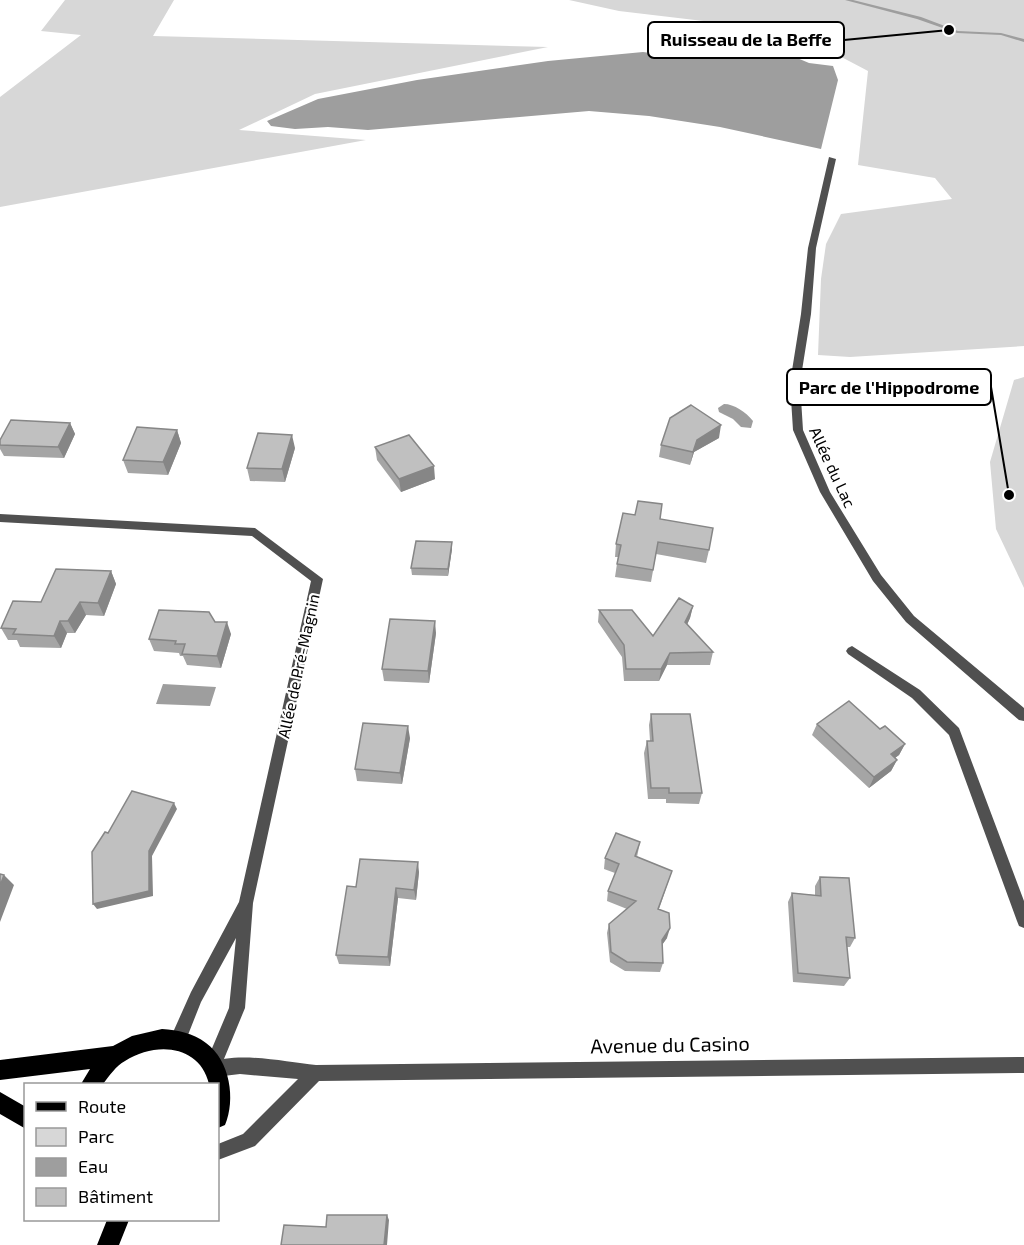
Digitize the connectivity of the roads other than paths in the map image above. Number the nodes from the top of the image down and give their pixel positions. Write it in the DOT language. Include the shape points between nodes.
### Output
graph roads {
  1 [pos="831,159"];
  2 [pos="0,518"];
  3 [pos="852,651"];
  4 [pos="1024,716"];
  5 [pos="246,903"];
  6 [pos="1024,921"];
  7 [pos="178,1039"];
  8 [pos="117,1054"];
  9 [pos="1024,1065"];
  10 [pos="214,1067"];
  11 [pos="0,1070"];
  12 [pos="316,1073"];
  13 [pos="92,1083"];
  14 [pos="219,1083"];
  15 [pos="219,1083"];
  16 [pos="0,1102"];
  17 [pos="219,1109"];
  18 [pos="24,1118"];
  19 [pos="219,1152"];
  20 [pos="118,1221"];
  21 [pos="108,1245"];
  1 -- 4 [label="street, Allée du Lac" via="813,248 795,383 798,430 825,492 877,578 903,611"];
  2 -- 5 [label="street, Allée de Pré-Magnin" via="255,532 317,579"];
  3 -- 6 [label="street" via="916,694 954,732"];
  5 -- 7 [label="street, Allée de Pré-Magnin"];
  5 -- 10 [label="street, Allée de Pré-Magnin" via="237,1008"];
  7 -- 8 [label="main road" via="157,1038"];
  7 -- 10 [label="main road" via="204,1053"];
  8 -- 11 [label="main road"];
  8 -- 13 [label="main road"];
  9 -- 12 [label="street, Avenue du Casino"];
  10 -- 12 [label="street, Avenue du Casino"];
  10 -- 15 [label="main road"];
  12 -- 19 [label="street" via="249,1140"];
  14 -- 17 [label="main road"];
  16 -- 18 [label="main road"];
  20 -- 21 [label="main road"];
}
